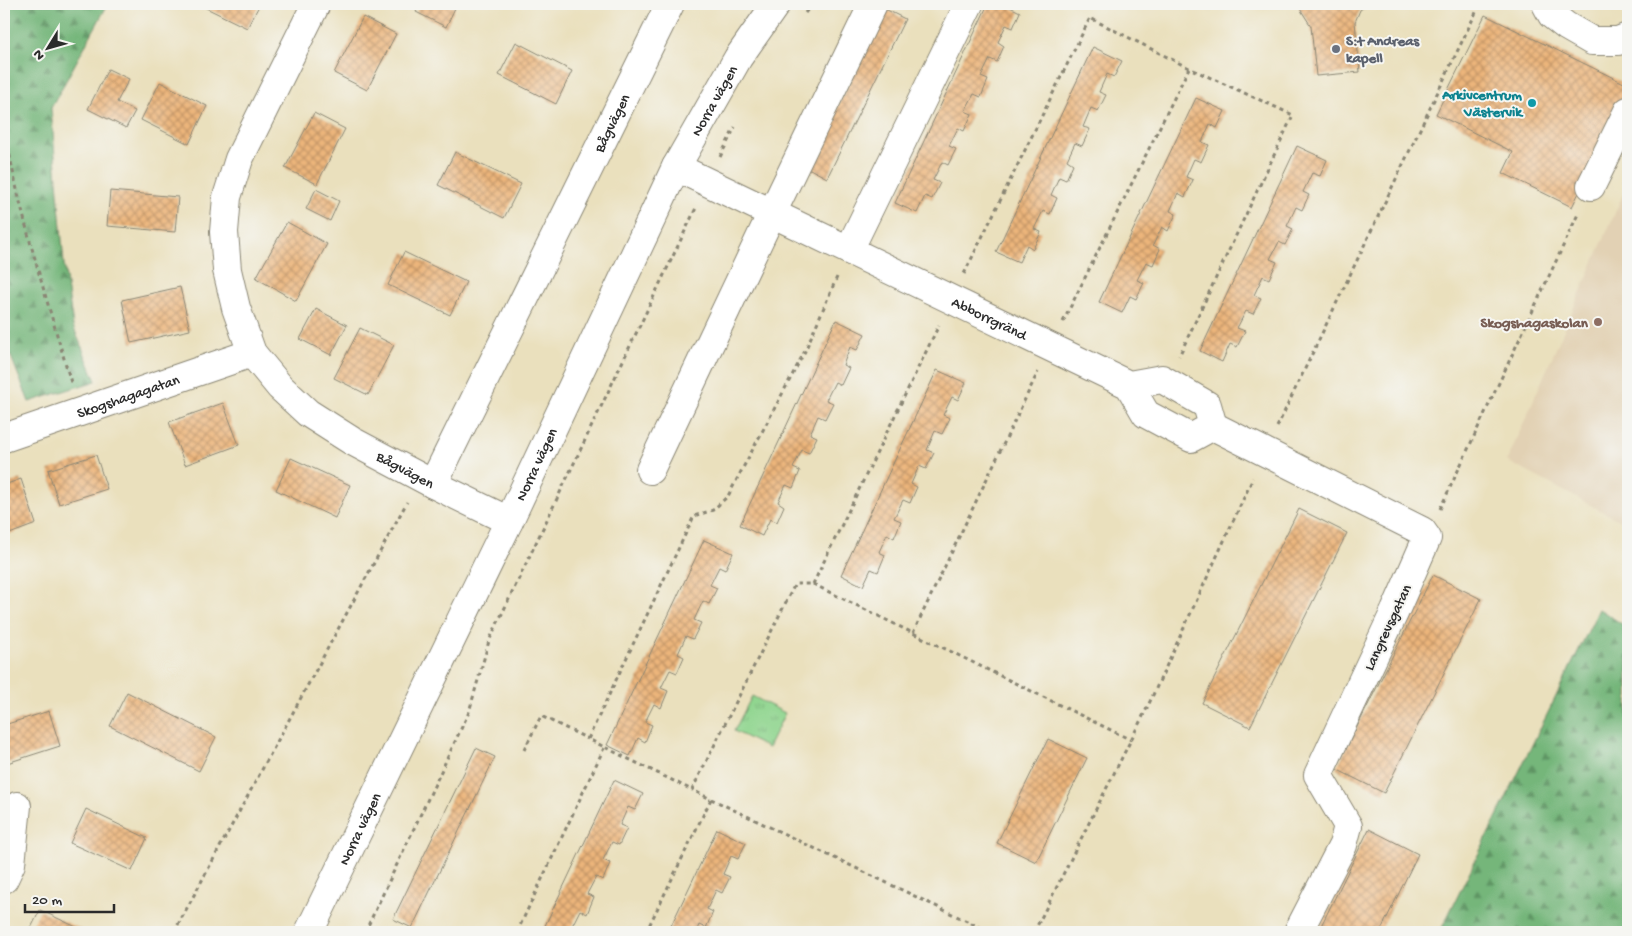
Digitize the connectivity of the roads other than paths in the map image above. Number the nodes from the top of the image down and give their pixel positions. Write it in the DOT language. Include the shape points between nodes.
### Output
graph roads {
  1 [pos="316,4"];
  2 [pos="670,4"];
  3 [pos="776,4"];
  4 [pos="873,4"];
  5 [pos="969,4"];
  6 [pos="1546,4"];
  7 [pos="1627,39"];
  8 [pos="1628,111"];
  9 [pos="676,167"];
  10 [pos="1591,186"];
  11 [pos="772,213"];
  12 [pos="849,250"];
  13 [pos="252,353"];
  14 [pos="1129,385"];
  15 [pos="1213,426"];
  16 [pos="4,438"];
  17 [pos="650,470"];
  18 [pos="427,480"];
  19 [pos="509,521"];
  20 [pos="17,806"];
  21 [pos="4,879"];
  22 [pos="309,932"];
  23 [pos="1298,932"];
  1 -- 13 [label="street, Bågvägen" via="239,160 227,197 224,232 227,270"];
  2 -- 18 [label="street, Bågvägen"];
  3 -- 9 [label="street, Norra vägen" via="738,58"];
  4 -- 11 [label="street"];
  5 -- 12 [label="street"];
  6 -- 7 [label="street" via="1552,15 1592,41"];
  8 -- 10 [label="street"];
  9 -- 11 [label="street, Abborrgränd"];
  9 -- 19 [label="street, Norra vägen"];
  11 -- 12 [label="street, Abborrgränd"];
  11 -- 17 [label="street"];
  12 -- 14 [label="street, Abborrgränd"];
  13 -- 16 [label="street, Skogshagagatan"];
  13 -- 18 [label="street, Bågvägen" via="280,387 308,413 352,441"];
  14 -- 15 [label="street" via="1162,379 1207,405"];
  14 -- 15 [label="street" via="1146,414 1190,438"];
  15 -- 23 [label="street, Langrevsgatan" via="1422,531 1426,538 1318,775 1348,826 1343,845"];
  18 -- 19 [label="street"];
  19 -- 22 [label="street, Norra vägen"];
  20 -- 21 [label="street" via="11,864"];
}
